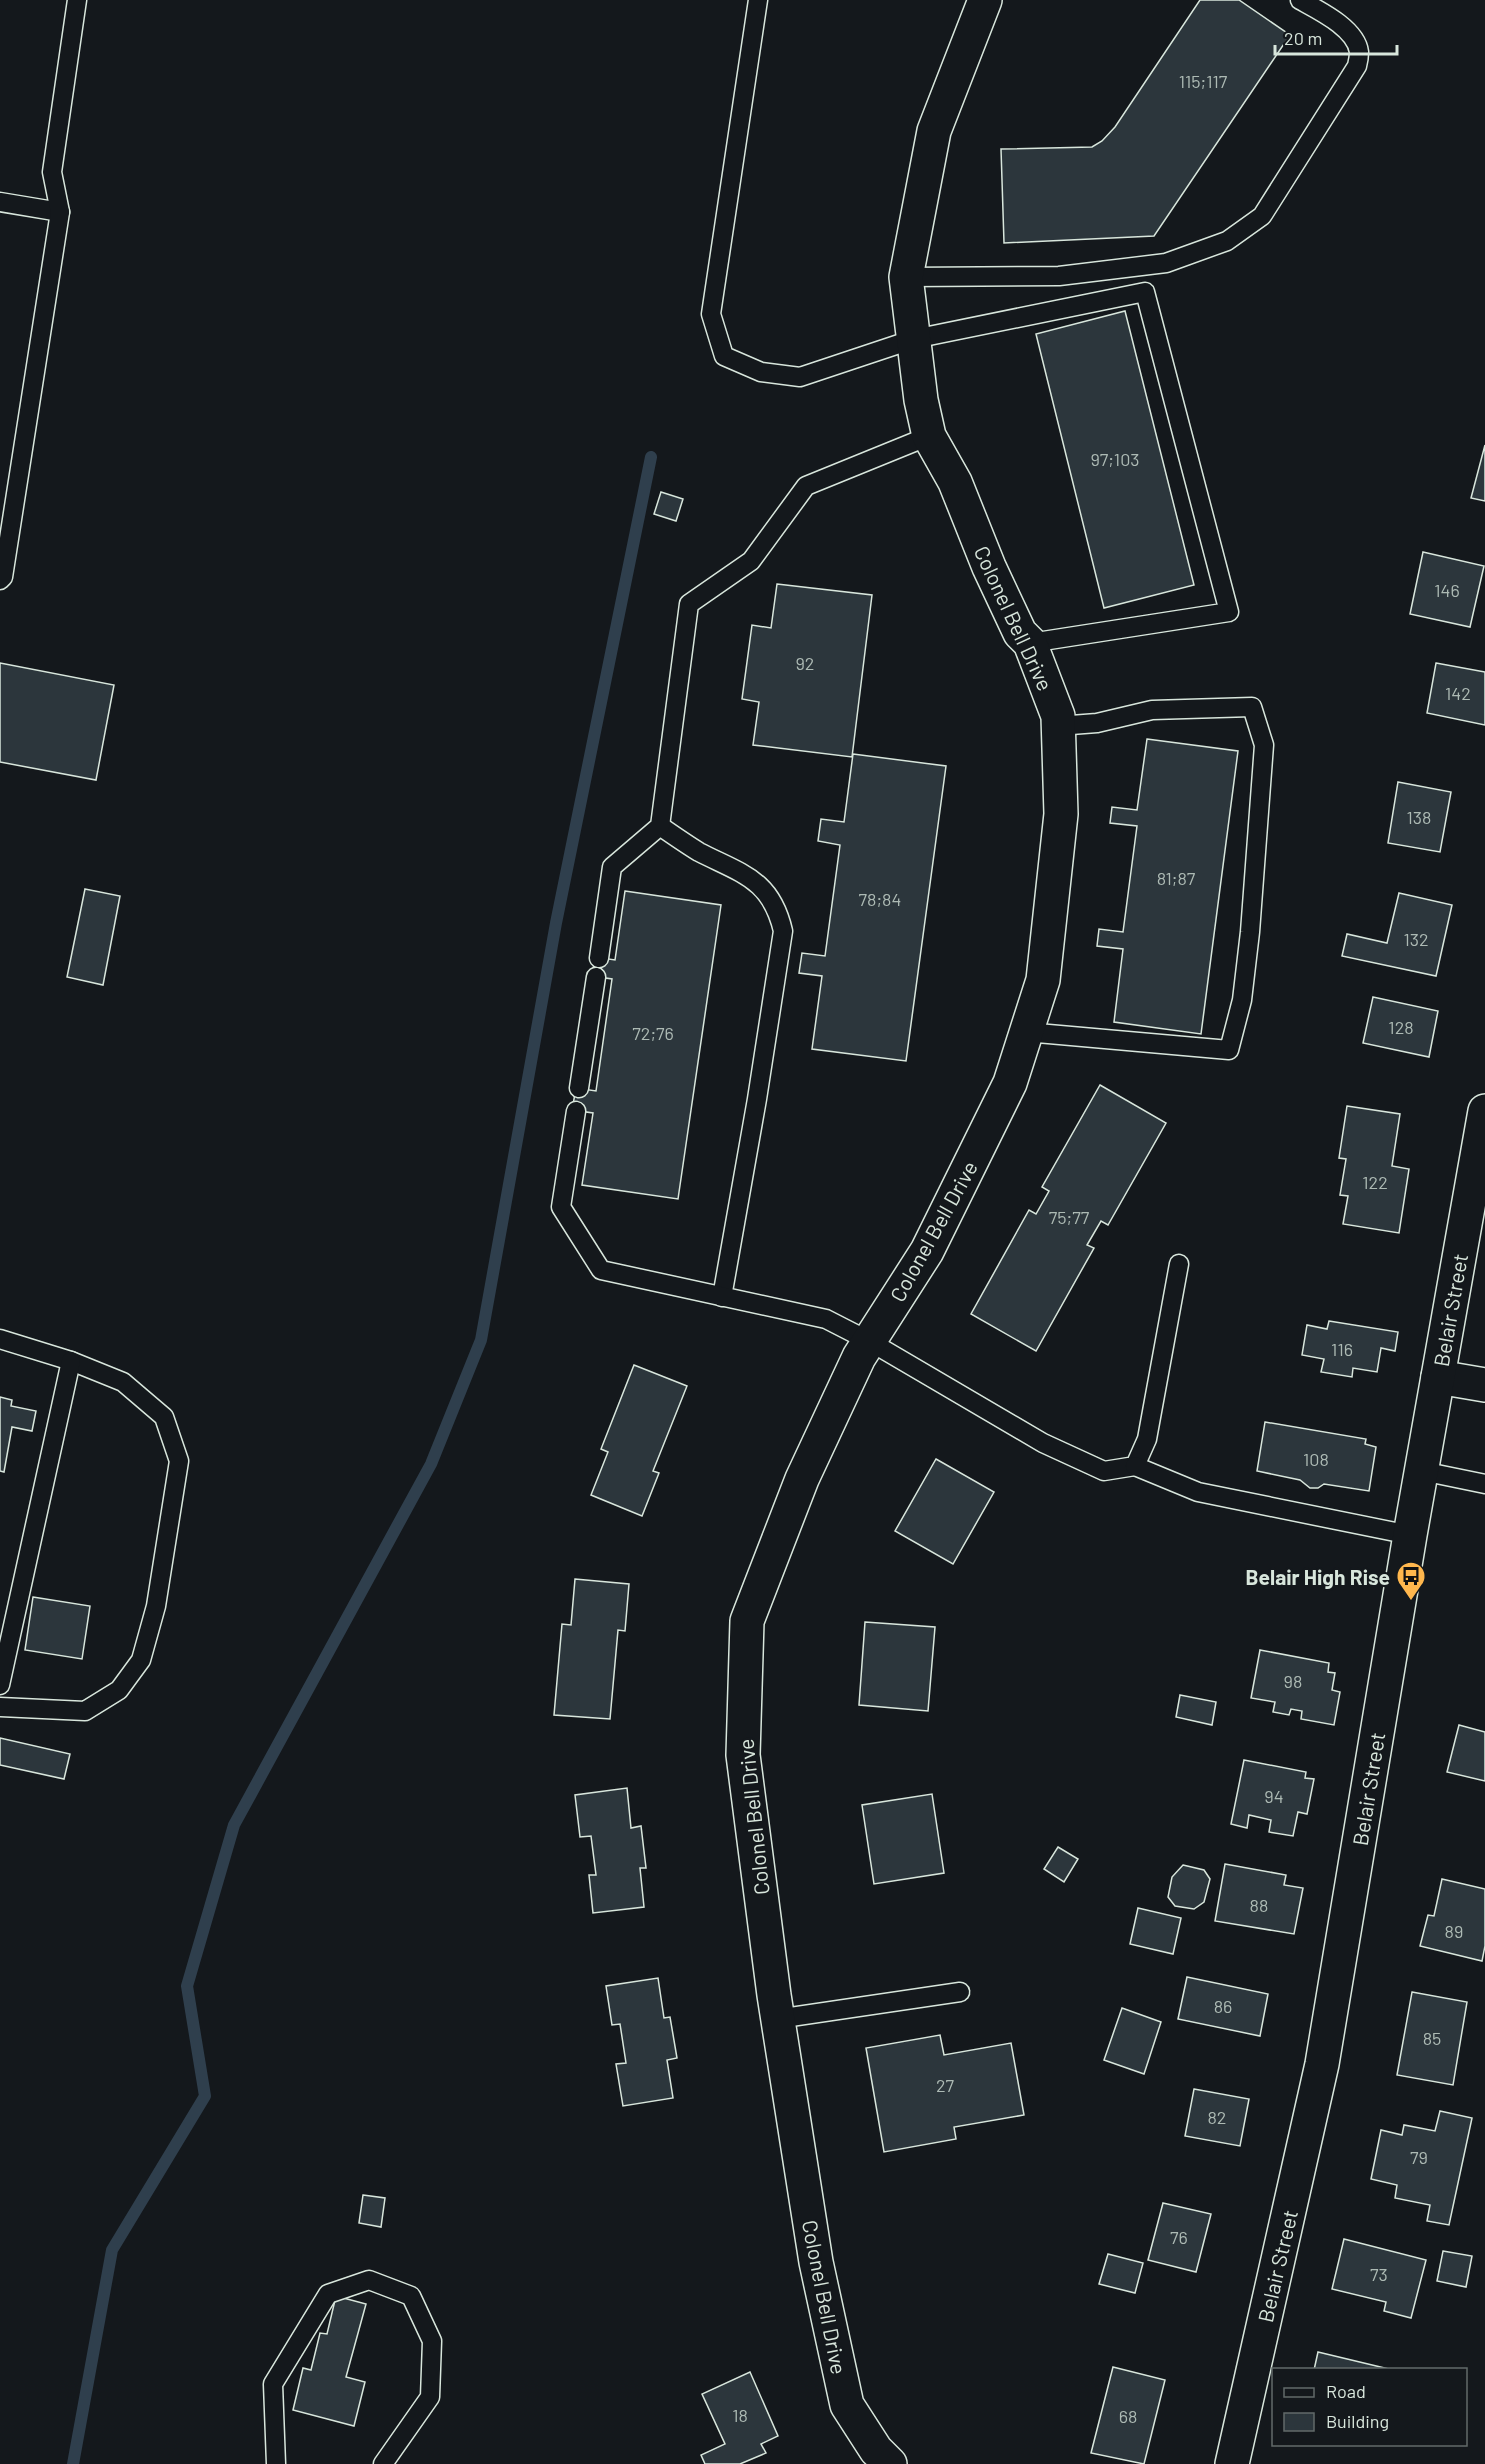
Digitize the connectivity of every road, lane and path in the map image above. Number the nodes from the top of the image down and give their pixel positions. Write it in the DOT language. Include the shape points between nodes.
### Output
graph roads {
  1 [pos="77,0"];
  2 [pos="758,0"];
  3 [pos="985,0"];
  4 [pos="1300,0"];
  5 [pos="0,202"];
  6 [pos="60,212"];
  7 [pos="906,277"];
  8 [pos="914,339"];
  9 [pos="929,436"];
  10 [pos="0,580"];
  11 [pos="1030,643"];
  12 [pos="1058,726"];
  13 [pos="660,826"];
  14 [pos="599,958"];
  15 [pos="596,977"];
  16 [pos="1026,1032"];
  17 [pos="579,1088"];
  18 [pos="576,1111"];
  19 [pos="1485,1111"];
  20 [pos="1179,1264"];
  21 [pos="722,1297"];
  22 [pos="0,1339"];
  23 [pos="869,1341"];
  24 [pos="71,1361"];
  25 [pos="1438,1377"];
  26 [pos="1485,1385"];
  27 [pos="1135,1466"];
  28 [pos="1422,1471"];
  29 [pos="1485,1484"];
  30 [pos="1410,1535"];
  31 [pos="0,1685"];
  32 [pos="0,1707"];
  33 [pos="960,1992"];
  34 [pos="777,2019"];
  35 [pos="276,2464"];
  36 [pos="383,2464"];
  37 [pos="890,2464"];
  38 [pos="1233,2464"];
  1 -- 6 [label="lane" via="52,172"];
  2 -- 8 [label="lane" via="711,314 724,356 761,372 800,377"];
  3 -- 7 [label="street, Colonel Bell Drive" via="934,131"];
  4 -- 7 [label="lane" via="1351,34 1359,51 1357,66 1262,216 1227,241 1166,263 1059,276"];
  5 -- 6 [label="lane"];
  6 -- 10 [label="lane"];
  7 -- 8 [label="street, Colonel Bell Drive"];
  8 -- 9 [label="street, Colonel Bell Drive"];
  8 -- 11 [label="lane" via="1145,292 1229,612"];
  9 -- 11 [label="street, Colonel Bell Drive" via="955,482 1020,633"];
  9 -- 13 [label="lane" via="806,486 751,561 689,604"];
  11 -- 12 [label="street, Colonel Bell Drive" via="1058,716"];
  12 -- 16 [label="street, Colonel Bell Drive" via="1061,814 1043,980"];
  12 -- 16 [label="lane" via="1097,723 1152,710 1252,707 1263,745 1250,932 1242,1000 1229,1050"];
  13 -- 14 [label="lane" via="612,867"];
  13 -- 21 [label="lane" via="748,876 778,910 783,932"];
  15 -- 17 [label="lane"];
  16 -- 23 [label="street, Colonel Bell Drive" via="1010,1083 927,1251"];
  18 -- 21 [label="lane" via="561,1207 600,1270"];
  19 -- 25 [label="street, Belair Street"];
  20 -- 27 [label="lane" via="1147,1439"];
  21 -- 23 [label="lane" via="826,1319"];
  22 -- 24 [label="lane"];
  23 -- 27 [label="lane" via="1043,1443 1104,1472"];
  23 -- 34 [label="street, Colonel Bell Drive" via="802,1479 747,1621 743,1755"];
  24 -- 31 [label="lane"];
  24 -- 32 [label="lane" via="123,1382 164,1417 179,1461 156,1606 141,1660 119,1690 85,1711"];
  25 -- 26 [label="street"];
  25 -- 28 [label="street, Belair Street"];
  27 -- 30 [label="lane" via="1198,1492"];
  28 -- 29 [label="lane"];
  28 -- 30 [label="street, Belair Street"];
  30 -- 38 [label="street, Belair Street" via="1322,2064"];
  33 -- 34 [label="lane"];
  34 -- 37 [label="street, Colonel Bell Drive" via="816,2262 847,2405 876,2450"];
  35 -- 36 [label="lane" via="273,2384 328,2294 369,2280 411,2296 432,2341 429,2397"];
}
